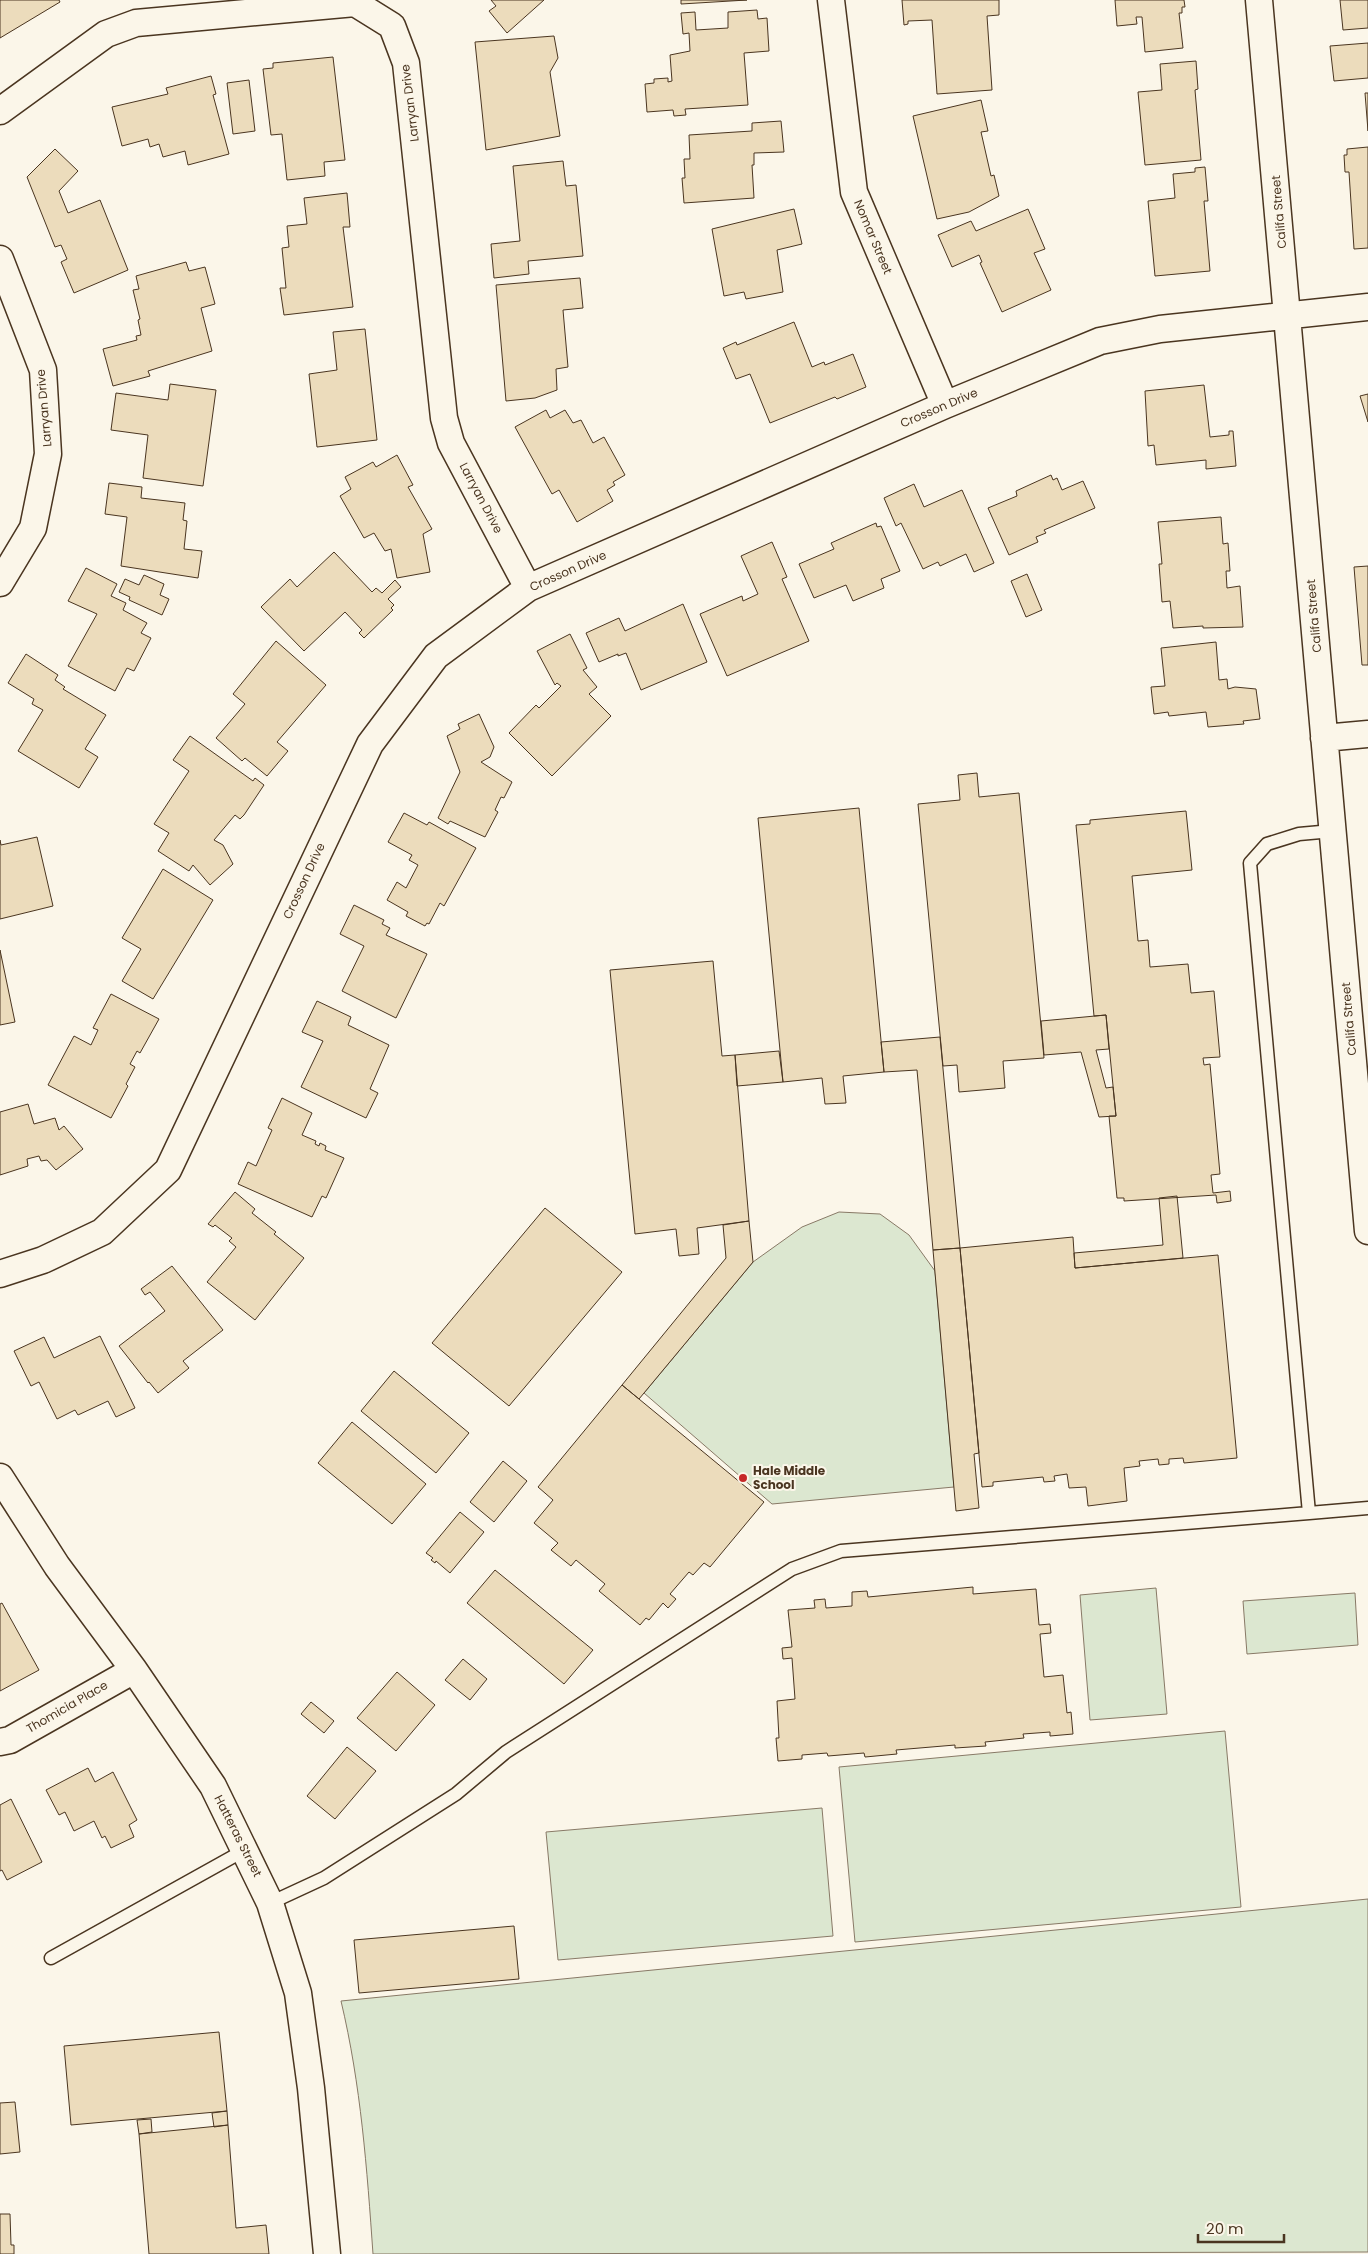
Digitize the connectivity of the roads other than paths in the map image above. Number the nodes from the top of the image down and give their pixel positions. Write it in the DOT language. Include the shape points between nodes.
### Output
graph roads {
  1 [pos="831,0"];
  2 [pos="1259,0"];
  3 [pos="0,111"];
  4 [pos="0,259"];
  5 [pos="1368,307"];
  6 [pos="1289,316"];
  7 [pos="944,405"];
  8 [pos="0,583"];
  9 [pos="528,588"];
  10 [pos="1368,734"];
  11 [pos="1324,738"];
  12 [pos="1332,831"];
  13 [pos="1368,1231"];
  14 [pos="0,1274"];
  15 [pos="0,1478"];
  16 [pos="1368,1508"];
  17 [pos="1309,1513"];
  18 [pos="134,1670"];
  19 [pos="0,1742"];
  20 [pos="245,1850"];
  21 [pos="270,1903"];
  22 [pos="51,1958"];
  23 [pos="327,2254"];
  1 -- 7 [label="street, Nomar Street" via="854,192"];
  2 -- 6 [label="street, Califa Street"];
  3 -- 9 [label="street, Larryan Drive" via="106,34 136,23 355,3 392,26 406,63 444,418 451,442"];
  4 -- 8 [label="street, Larryan Drive" via="43,370 48,454 33,528"];
  5 -- 6 [label="street, Crosson Drive"];
  6 -- 7 [label="street, Crosson Drive" via="1160,329 1100,341"];
  6 -- 11 [label="street, Califa Street"];
  7 -- 9 [label="street, Crosson Drive"];
  9 -- 14 [label="street, Crosson Drive" via="436,656 370,744 168,1170 102,1232 44,1260"];
  10 -- 11 [label="street"];
  11 -- 12 [label="street, Califa Street"];
  12 -- 13 [label="street, Califa Street"];
  12 -- 17 [label="lane" via="1299,834 1267,844 1250,864"];
  15 -- 18 [label="street, Hatteras Street" via="57,1566"];
  16 -- 17 [label="lane"];
  17 -- 21 [label="lane" via="841,1551 792,1569 506,1752 456,1794 324,1878"];
  18 -- 19 [label="street, Thomicia Place" via="10,1740"];
  18 -- 20 [label="street, Hatteras Street" via="213,1786"];
  20 -- 21 [label="street, Hatteras Street"];
  20 -- 22 [label="lane"];
  21 -- 23 [label="street, Hatteras Street" via="298,1993"];
}
